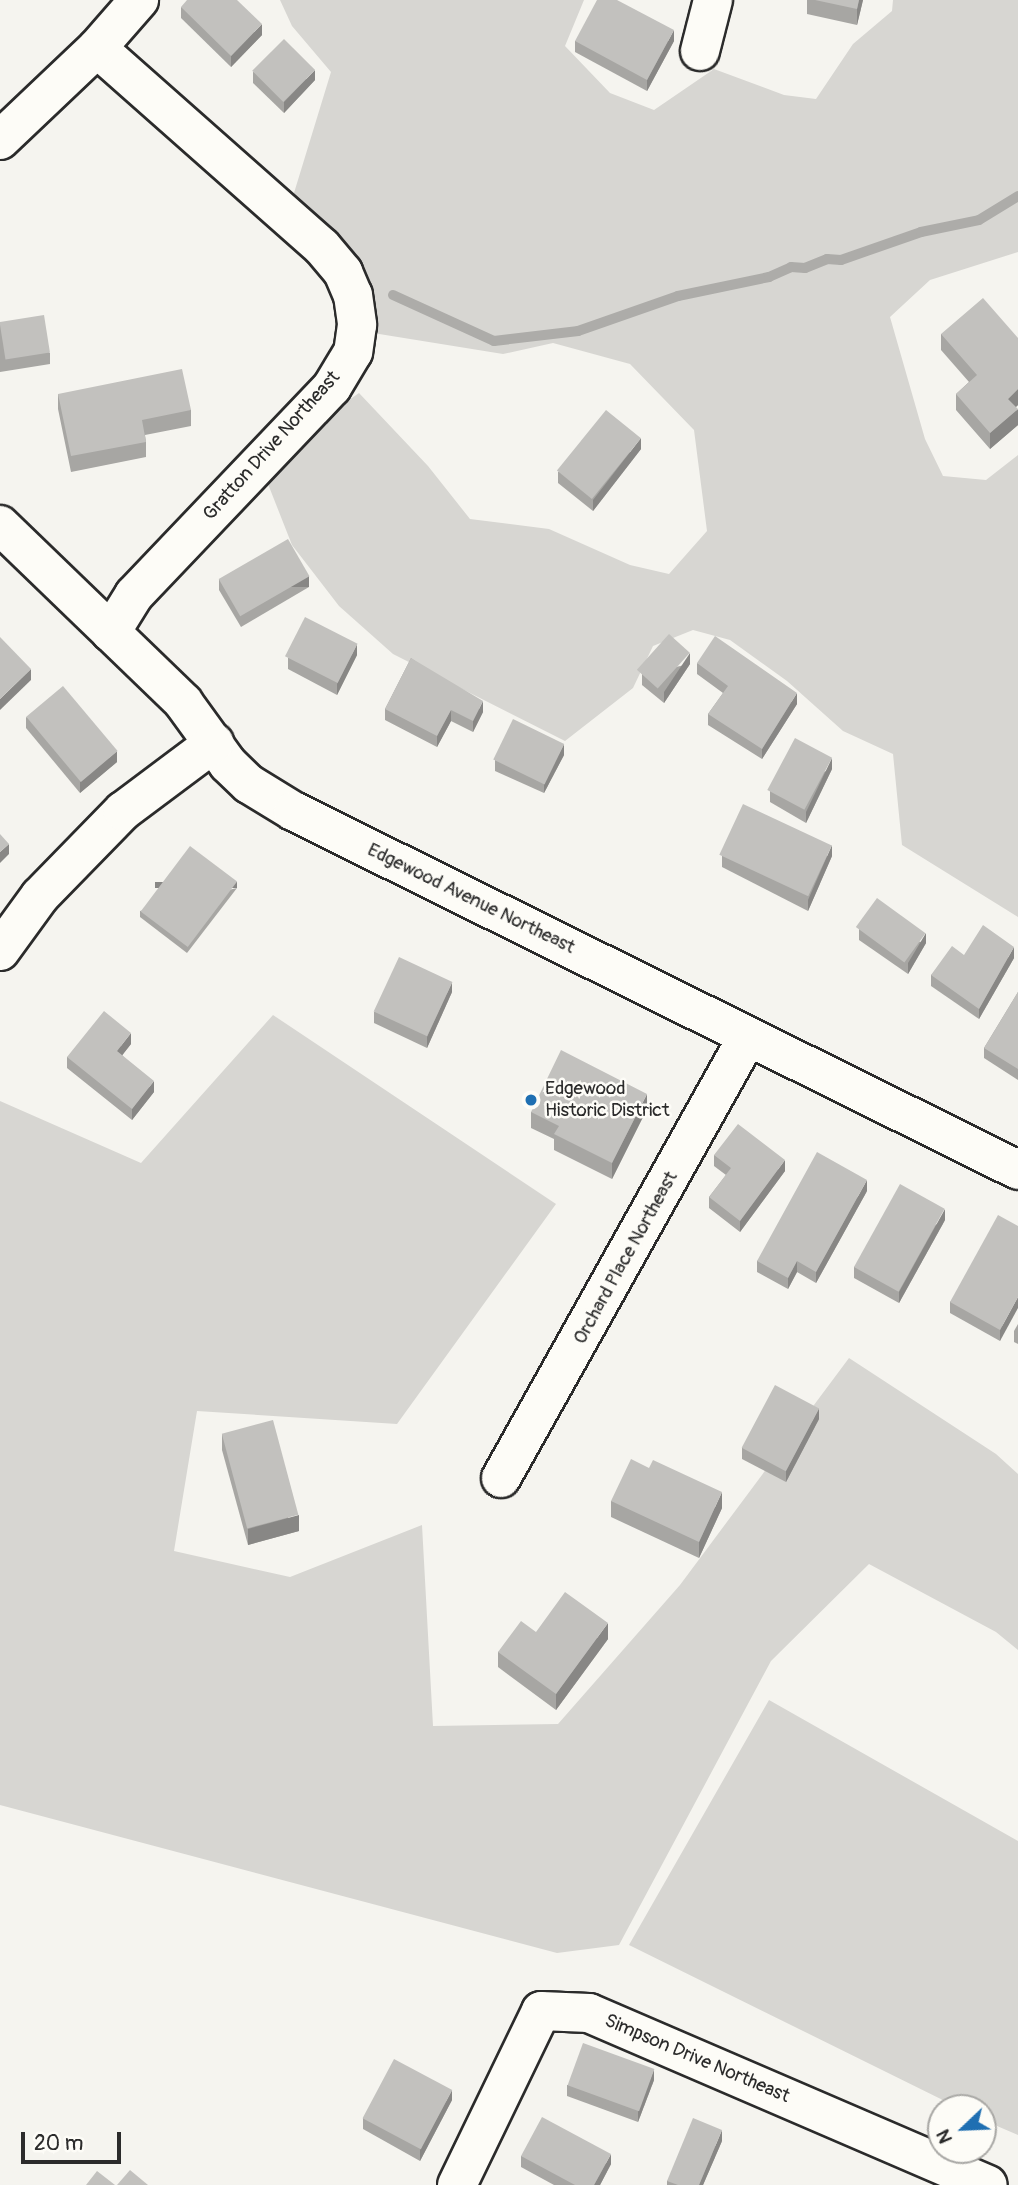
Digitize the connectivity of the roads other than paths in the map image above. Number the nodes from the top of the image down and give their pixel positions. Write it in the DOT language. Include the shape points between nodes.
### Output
graph roads {
  1 [pos="139,0"];
  2 [pos="713,0"];
  3 [pos="97,48"];
  4 [pos="700,51"];
  5 [pos="0,140"];
  6 [pos="0,525"];
  7 [pos="111,632"];
  8 [pos="214,743"];
  9 [pos="0,951"];
  10 [pos="748,1036"];
  11 [pos="1018,1170"];
  12 [pos="501,1478"];
  13 [pos="457,2185"];
  14 [pos="988,2185"];
  1 -- 3 [label="street"];
  2 -- 4 [label="street"];
  3 -- 5 [label="street"];
  3 -- 7 [label="street, Gratton Drive Northeast" via="322,247 343,272 357,325 353,352 332,387 134,595"];
  6 -- 7 [label="street, Edgewood Avenue Northeast"];
  7 -- 8 [label="street, Edgewood Avenue Northeast" via="183,702"];
  8 -- 9 [label="street" via="123,811 40,896"];
  8 -- 10 [label="street, Edgewood Avenue Northeast" via="248,784 293,811"];
  10 -- 11 [label="street, Edgewood Avenue Northeast"];
  10 -- 12 [label="street, Orchard Place Northeast"];
  13 -- 14 [label="street, Simpson Drive Northeast" via="541,2011 589,2013"];
}
